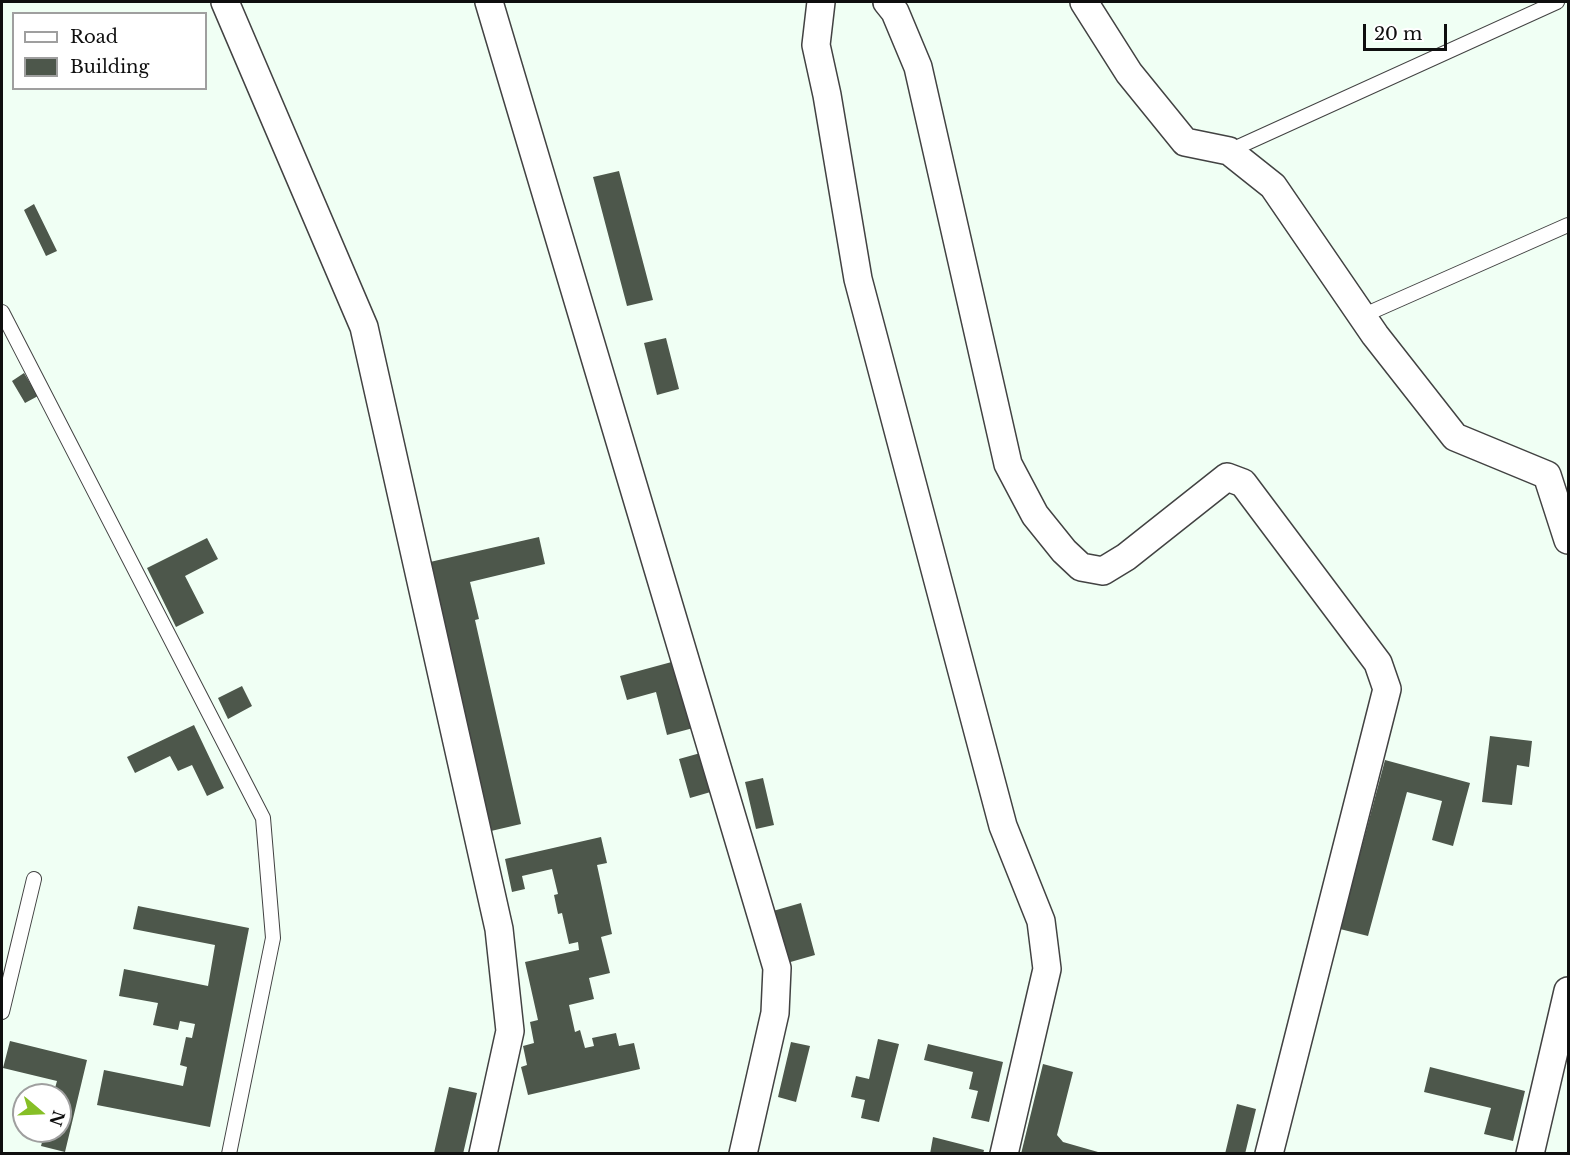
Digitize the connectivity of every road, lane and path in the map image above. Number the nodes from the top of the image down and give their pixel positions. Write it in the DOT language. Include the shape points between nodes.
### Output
graph roads {
  1 [pos="225,2"];
  2 [pos="489,2"];
  3 [pos="821,2"];
  4 [pos="887,2"];
  5 [pos="1084,2"];
  6 [pos="1557,2"];
  7 [pos="1229,151"];
  8 [pos="1569,225"];
  9 [pos="2,312"];
  10 [pos="1362,316"];
  11 [pos="1569,540"];
  12 [pos="34,879"];
  13 [pos="1569,991"];
  14 [pos="2,1012"];
  15 [pos="229,1154"];
  16 [pos="483,1154"];
  17 [pos="742,1154"];
  18 [pos="1004,1154"];
  19 [pos="1269,1154"];
  20 [pos="1530,1154"];
  1 -- 16 [label="street" via="364,327 500,929 510,1031"];
  2 -- 17 [label="street" via="777,968 776,1013"];
  3 -- 18 [label="street" via="816,45 858,279 1003,826 1041,921 1047,969"];
  4 -- 19 [label="street" via="918,67 1008,464 1035,515 1081,567 1103,571 1227,477 1243,483 1378,663 1387,689"];
  5 -- 7 [label="street" via="1129,73 1185,142"];
  6 -- 7 [label="lane"];
  7 -- 10 [label="street" via="1272,186"];
  8 -- 10 [label="lane"];
  9 -- 15 [label="lane" via="263,818 273,938"];
  10 -- 11 [label="street" via="1455,437 1547,475"];
  12 -- 14 [label="lane"];
  13 -- 20 [label="street"];
}
